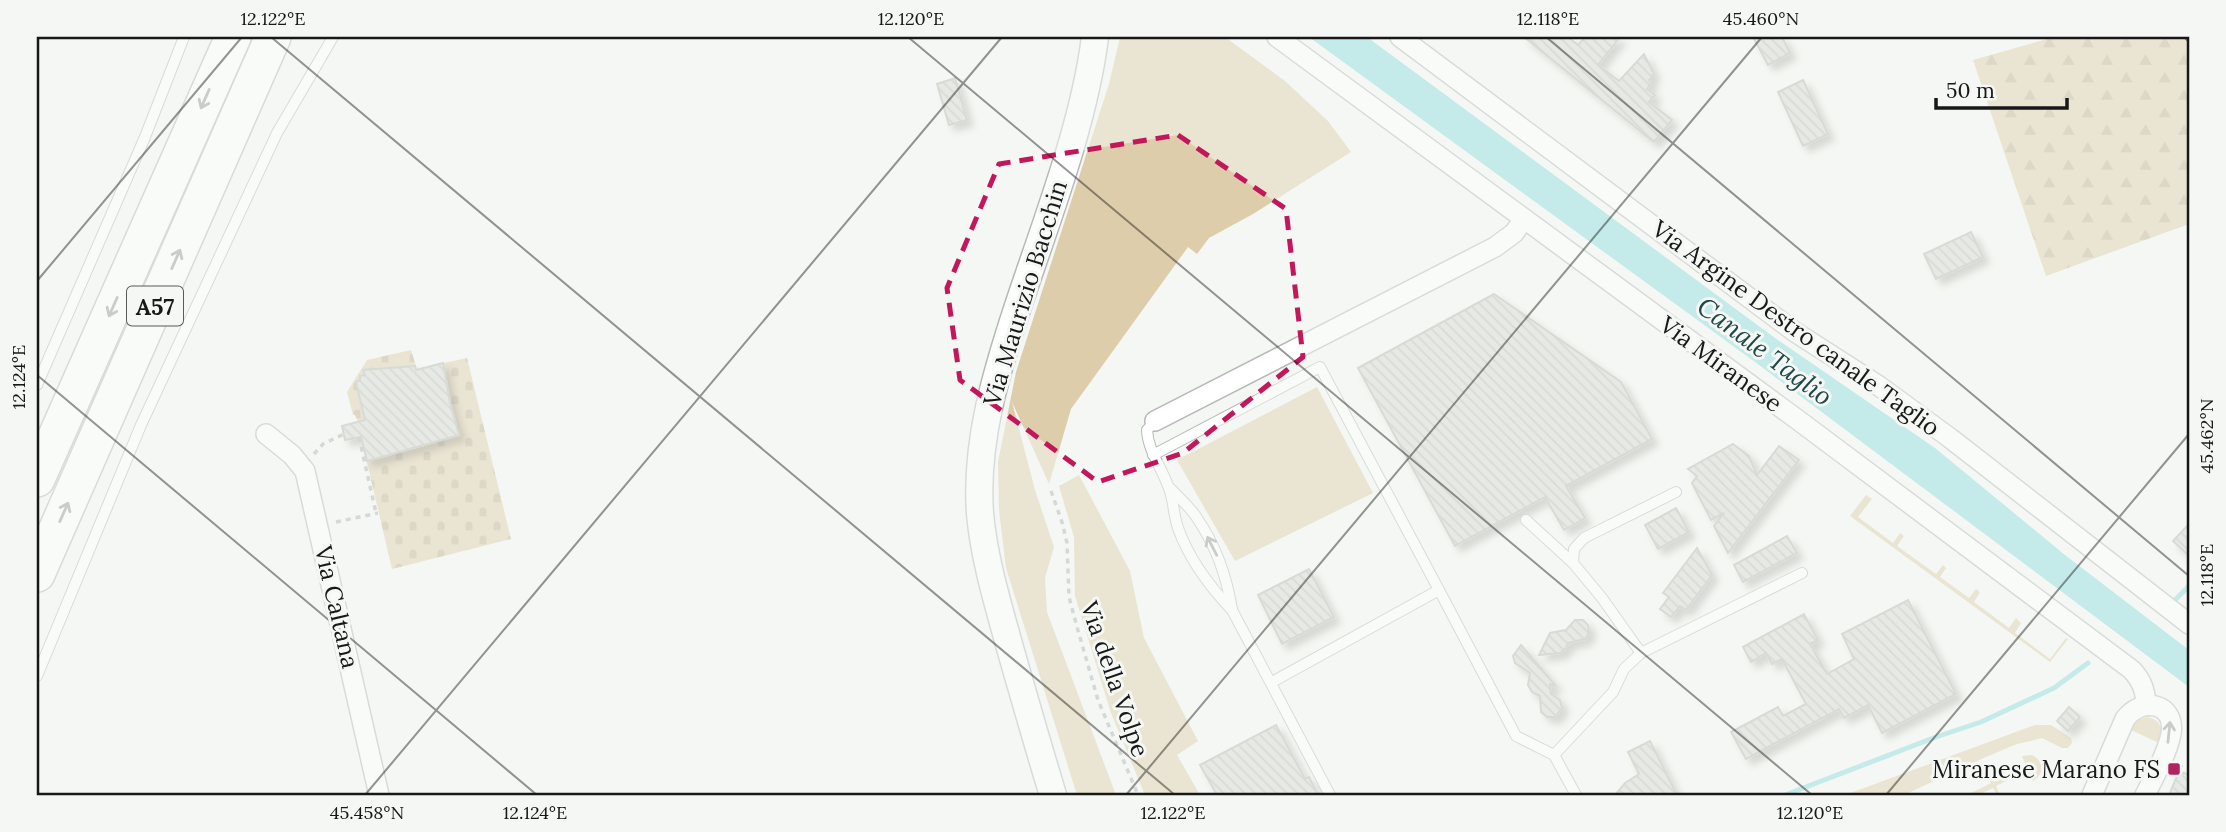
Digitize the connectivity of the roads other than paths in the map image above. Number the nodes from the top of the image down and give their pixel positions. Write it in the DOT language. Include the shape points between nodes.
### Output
graph roads {
  1 [pos="184,37"];
  2 [pos="233,37"];
  3 [pos="273,37"];
  4 [pos="333,37"];
  5 [pos="1095,37"];
  6 [pos="1109,37"];
  7 [pos="1277,37"];
  8 [pos="1400,37"];
  9 [pos="1088,79"];
  10 [pos="1524,219"];
  11 [pos="37,385"];
  12 [pos="1155,421"];
  13 [pos="285,450"];
  14 [pos="1153,455"];
  15 [pos="37,479"];
  16 [pos="1169,486"];
  17 [pos="1676,492"];
  18 [pos="1526,520"];
  19 [pos="1573,563"];
  20 [pos="1802,573"];
  21 [pos="37,575"];
  22 [pos="1439,590"];
  23 [pos="1232,610"];
  24 [pos="2189,624"];
  25 [pos="1641,653"];
  26 [pos="37,676"];
  27 [pos="1272,682"];
  28 [pos="2146,704"];
  29 [pos="1554,755"];
  30 [pos="379,795"];
  31 [pos="1053,795"];
  32 [pos="1330,795"];
  33 [pos="1576,795"];
  34 [pos="2092,795"];
  35 [pos="2145,795"];
  1 -- 11 [label="lane"];
  2 -- 15 [label="highway, A57, one-way"];
  21 -- 3 [label="highway, A57, one-way"];
  4 -- 26 [label="lane" via="277,133 141,425"];
  5 -- 9 [label="main road, Via Maurizio Bacchin"];
  6 -- 9 [label="street"];
  7 -- 10 [label="street, Via Miranese"];
  8 -- 24 [label="street, Via Argine Destro canale Taglio" via="1795,332 1950,438"];
  9 -- 31 [label="main road, Via Maurizio Bacchin" via="1000,359 982,456 980,512 988,560"];
  10 -- 12 [label="street" via="1495,247"];
  10 -- 28 [label="street, Via Miranese" via="2132,670 2141,680"];
  12 -- 14 [label="lane" via="1147,430"];
  13 -- 30 [label="street, Via Caltana" via="306,471"];
  14 -- 16 [label="lane"];
  14 -- 22 [label="lane" via="1320,367"];
  16 -- 23 [label="lane" via="1178,530 1201,572"];
  23 -- 16 [label="lane, one-way" via="1226,576 1198,518"];
  17 -- 19 [label="lane" via="1584,538 1574,549"];
  18 -- 19 [label="lane"];
  19 -- 25 [label="lane"];
  20 -- 25 [label="lane"];
  22 -- 27 [label="lane"];
  22 -- 29 [label="lane" via="1516,736"];
  23 -- 27 [label="lane"];
  25 -- 29 [label="lane" via="1624,669 1613,692"];
  27 -- 32 [label="lane"];
  28 -- 34 [label="street" via="2125,719"];
  35 -- 28 [label="street, Via Miranese, one-way" via="2169,741 2171,725 2160,708"];
  29 -- 33 [label="lane"];
}
